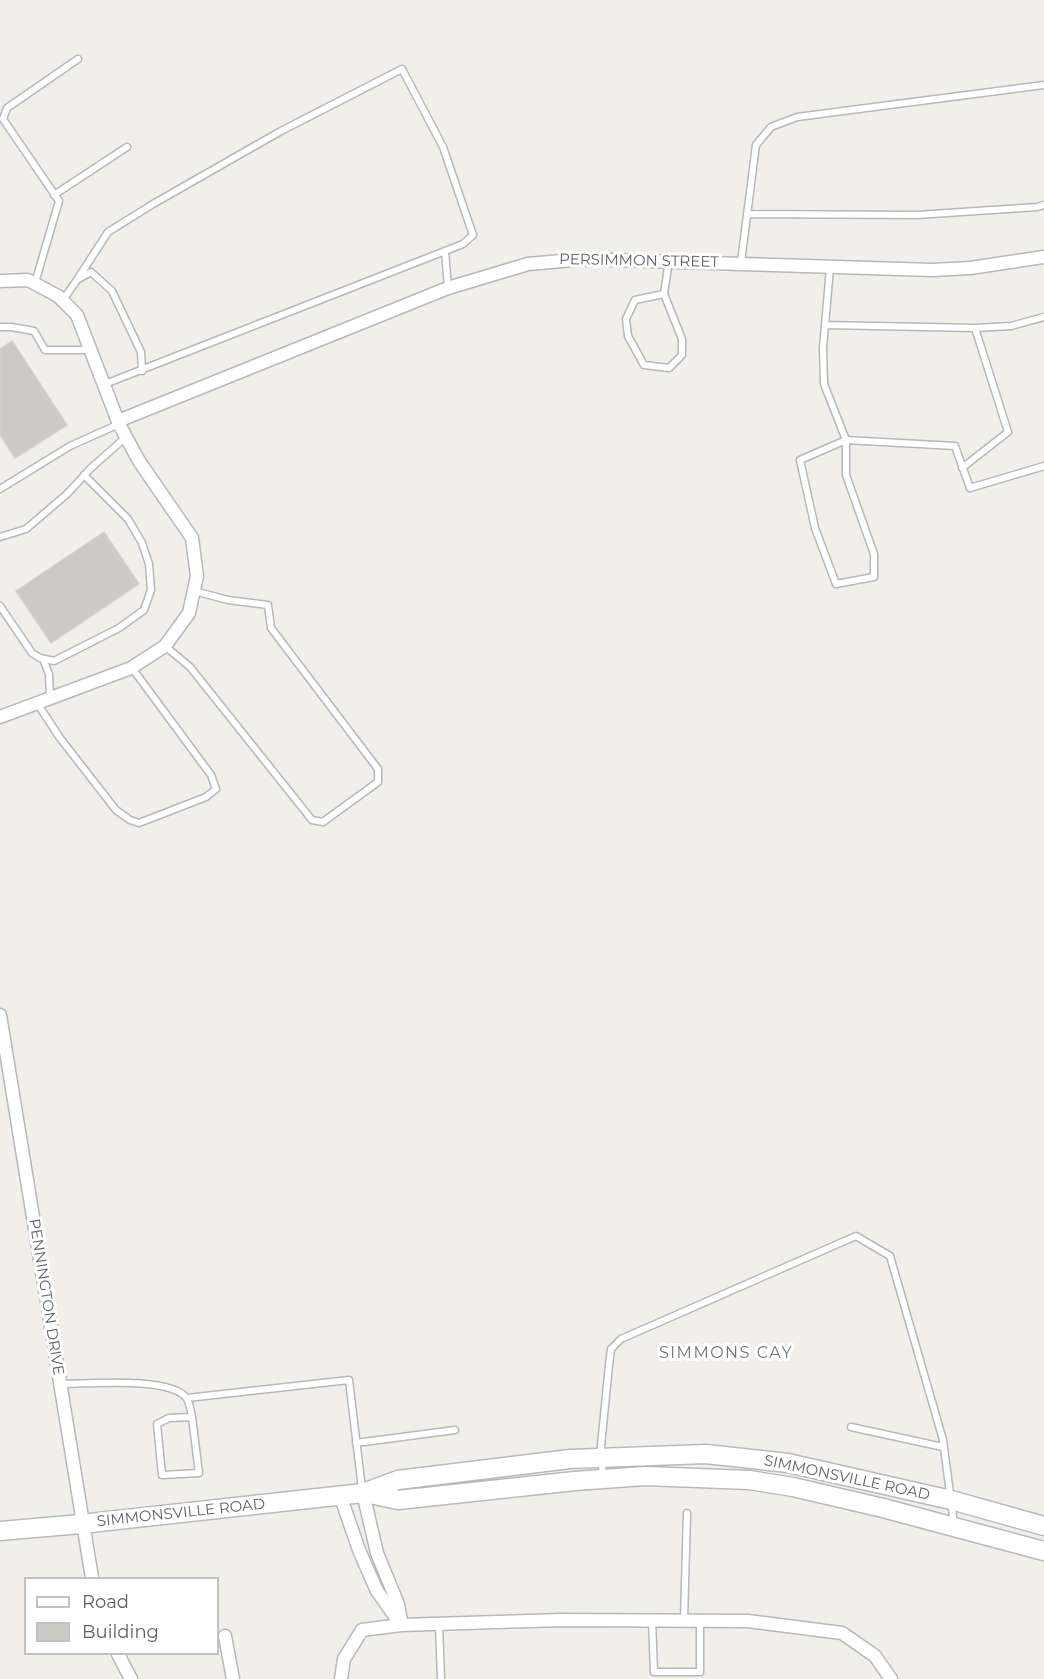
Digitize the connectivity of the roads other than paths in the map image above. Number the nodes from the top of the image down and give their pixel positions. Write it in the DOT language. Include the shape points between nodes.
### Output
graph roads {
  1 [pos="78,59"];
  2 [pos="1044,85"];
  3 [pos="127,147"];
  4 [pos="54,195"];
  5 [pos="1044,205"];
  6 [pos="747,214"];
  7 [pos="445,251"];
  8 [pos="1044,257"];
  9 [pos="669,261"];
  10 [pos="741,262"];
  11 [pos="830,268"];
  12 [pos="77,280"];
  13 [pos="0,281"];
  14 [pos="35,284"];
  15 [pos="448,288"];
  16 [pos="664,294"];
  17 [pos="63,301"];
  18 [pos="1044,317"];
  19 [pos="825,325"];
  20 [pos="0,327"];
  21 [pos="975,328"];
  22 [pos="91,350"];
  23 [pos="142,371"];
  24 [pos="105,384"];
  25 [pos="119,423"];
  26 [pos="126,437"];
  27 [pos="846,440"];
  28 [pos="1044,466"];
  29 [pos="962,468"];
  30 [pos="84,475"];
  31 [pos="0,489"];
  32 [pos="0,537"];
  33 [pos="194,591"];
  34 [pos="0,606"];
  35 [pos="165,646"];
  36 [pos="43,659"];
  37 [pos="131,668"];
  38 [pos="50,698"];
  39 [pos="37,703"];
  40 [pos="0,717"];
  41 [pos="0,1015"];
  42 [pos="60,1384"];
  43 [pos="187,1398"];
  44 [pos="192,1417"];
  45 [pos="851,1427"];
  46 [pos="455,1430"];
  47 [pos="356,1443"];
  48 [pos="943,1447"];
  49 [pos="600,1456"];
  50 [pos="604,1479"];
  51 [pos="363,1493"];
  52 [pos="340,1495"];
  53 [pos="951,1500"];
  54 [pos="687,1513"];
  55 [pos="81,1524"];
  56 [pos="1044,1526"];
  57 [pos="954,1527"];
  58 [pos="0,1531"];
  59 [pos="1044,1551"];
  60 [pos="92,1577"];
  61 [pos="652,1620"];
  62 [pos="684,1621"];
  63 [pos="700,1621"];
  64 [pos="439,1624"];
  65 [pos="401,1625"];
  66 [pos="225,1636"];
  67 [pos="119,1655"];
  68 [pos="131,1679"];
  69 [pos="233,1679"];
  70 [pos="341,1679"];
  71 [pos="441,1679"];
  72 [pos="891,1679"];
  1 -- 4 [label="lane" via="8,108 3,118"];
  2 -- 6 [label="lane" via="796,117 771,127 756,144"];
  3 -- 4 [label="lane"];
  4 -- 14 [label="lane" via="59,201"];
  5 -- 6 [label="lane" via="917,215"];
  6 -- 10 [label="lane"];
  7 -- 12 [label="lane" via="463,244 472,234 443,147 402,69 281,130 108,232"];
  7 -- 15 [label="lane"];
  7 -- 23 [label="lane"];
  8 -- 11 [label="street, PERSIMMON STREET" via="932,270"];
  9 -- 10 [label="street, PERSIMMON STREET"];
  9 -- 15 [label="street, PERSIMMON STREET" via="556,260 528,264"];
  9 -- 16 [label="lane"];
  10 -- 11 [label="street, PERSIMMON STREET"];
  11 -- 19 [label="lane"];
  12 -- 17 [label="lane"];
  12 -- 23 [label="lane" via="92,272 112,291 141,352"];
  13 -- 14 [label="street" via="28,280"];
  14 -- 17 [label="street"];
  15 -- 25 [label="street, PERSIMMON STREET"];
  16 -- 16 [label="lane" via="682,339 682,355 669,368 644,365 628,336 626,319 634,300"];
  17 -- 22 [label="street" via="76,315"];
  18 -- 21 [label="lane" via="1011,326"];
  19 -- 21 [label="lane"];
  19 -- 27 [label="lane" via="824,384"];
  20 -- 22 [label="lane" via="34,331 45,350"];
  21 -- 29 [label="lane" via="1008,432"];
  22 -- 24 [label="street"];
  23 -- 24 [label="lane"];
  24 -- 25 [label="street"];
  25 -- 26 [label="street"];
  25 -- 31 [label="lane" via="70,446"];
  26 -- 30 [label="lane"];
  26 -- 33 [label="street" via="192,538 197,576"];
  27 -- 27 [label="lane" via="846,475 874,554 874,577 836,584 815,528 800,460"];
  27 -- 29 [label="lane" via="955,446"];
  28 -- 29 [label="lane" via="970,488"];
  30 -- 32 [label="lane" via="26,529"];
  30 -- 36 [label="lane" via="128,519 142,543 151,590 144,610 119,628 54,661"];
  33 -- 35 [label="street" via="189,613"];
  33 -- 35 [label="lane" via="268,605 271,628 378,769 378,782 323,822 312,820 190,667"];
  34 -- 36 [label="lane" via="32,653"];
  35 -- 37 [label="street"];
  36 -- 38 [label="lane" via="49,674"];
  37 -- 38 [label="street"];
  37 -- 39 [label="lane" via="211,775 216,789 206,797 139,823 130,820 116,810"];
  38 -- 39 [label="street"];
  39 -- 40 [label="street"];
  41 -- 42 [label="street, PENNINGTON DRIVE"];
  42 -- 43 [label="lane" via="159,1385 177,1390"];
  42 -- 55 [label="street, PENNINGTON DRIVE"];
  43 -- 44 [label="lane"];
  43 -- 47 [label="lane" via="349,1380"];
  44 -- 44 [label="lane" via="199,1473 162,1475 157,1424 169,1418"];
  45 -- 48 [label="lane"];
  46 -- 47 [label="lane"];
  47 -- 51 [label="lane"];
  48 -- 49 [label="lane" via="890,1256 856,1236 621,1339 611,1349"];
  48 -- 53 [label="lane"];
  49 -- 50 [label="lane"];
  49 -- 51 [label="street, SIMMONSVILLE ROAD" via="398,1480"];
  49 -- 53 [label="street, SIMMONSVILLE ROAD" via="706,1454 788,1462"];
  50 -- 51 [label="street, SIMMONSVILLE ROAD" via="398,1500"];
  50 -- 57 [label="street, SIMMONSVILLE ROAD" via="645,1476 749,1480 861,1502"];
  51 -- 52 [label="street, SIMMONSVILLE ROAD"];
  51 -- 65 [label="street" via="376,1553 398,1604"];
  52 -- 55 [label="street, SIMMONSVILLE ROAD"];
  52 -- 65 [label="street" via="377,1591"];
  53 -- 56 [label="street, SIMMONSVILLE ROAD"];
  53 -- 57 [label="lane"];
  54 -- 62 [label="lane"];
  55 -- 58 [label="street, SIMMONSVILLE ROAD"];
  55 -- 60 [label="street, PENNINGTON DRIVE"];
  57 -- 59 [label="street, SIMMONSVILLE ROAD"];
  61 -- 62 [label="street"];
  61 -- 63 [label="lane" via="654,1672 699,1672"];
  61 -- 64 [label="street"];
  62 -- 63 [label="street"];
  63 -- 72 [label="street" via="748,1621 842,1633 875,1656"];
  64 -- 65 [label="street"];
  64 -- 71 [label="lane"];
  65 -- 70 [label="street" via="362,1630 344,1659"];
  66 -- 69 [label="street"];
  67 -- 68 [label="street"];
}
